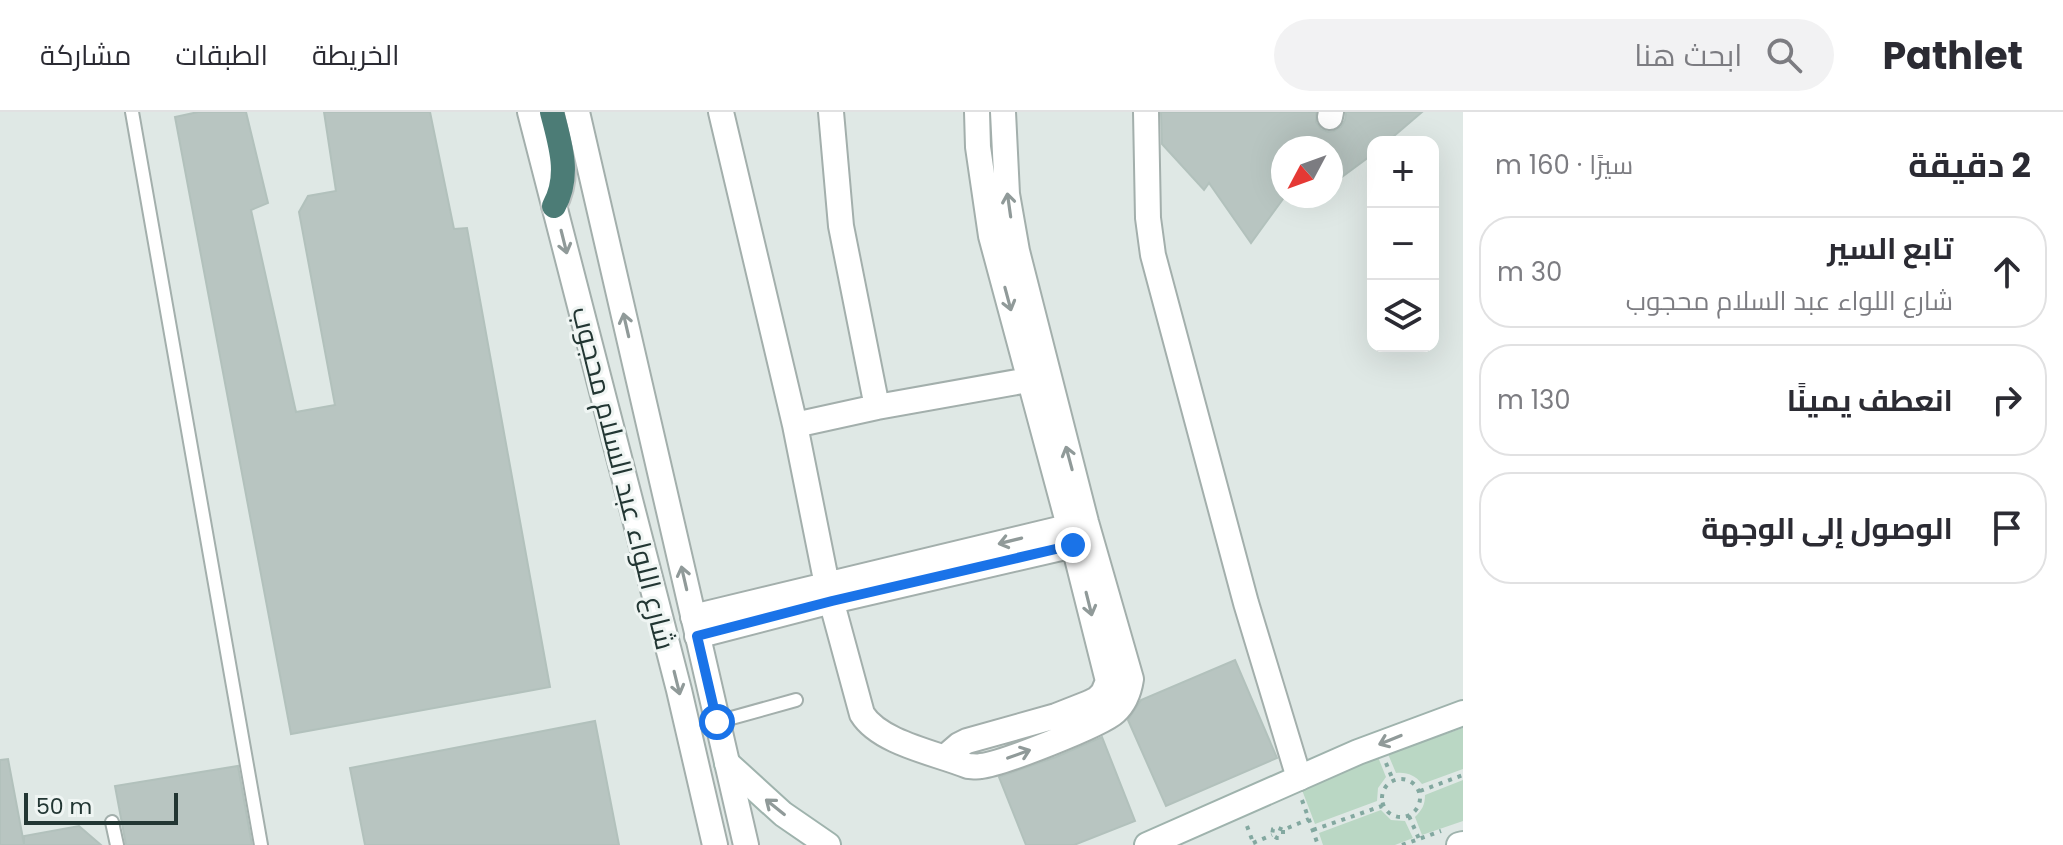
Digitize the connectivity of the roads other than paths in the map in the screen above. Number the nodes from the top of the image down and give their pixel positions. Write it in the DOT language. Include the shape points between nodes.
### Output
graph roads {
  1 [pos="132,112"];
  2 [pos="530,112"];
  3 [pos="552,112"];
  4 [pos="577,112"];
  5 [pos="721,112"];
  6 [pos="831,112"];
  7 [pos="977,112"];
  8 [pos="1003,112"];
  9 [pos="1146,112"];
  10 [pos="554,206"];
  11 [pos="1038,378"];
  12 [pos="877,407"];
  13 [pos="795,425"];
  14 [pos="1080,534"];
  15 [pos="830,593"];
  16 [pos="695,626"];
  17 [pos="796,700"];
  18 [pos="1463,713"];
  19 [pos="717,722"];
  20 [pos="727,763"];
  21 [pos="1298,784"];
  22 [pos="112,822"];
  23 [pos="117,845"];
  24 [pos="261,845"];
  25 [pos="715,845"];
  26 [pos="746,845"];
  27 [pos="828,845"];
  28 [pos="1147,845"];
  1 -- 24 [label="lane"];
  2 -- 10 [label="street, شارع اللواء عبد السلام محجوب"];
  3 -- 10 [label="highway" via="564,167"];
  16 -- 4 [label="street, شارع اللواء عبد السلام محجوب, one-way"];
  5 -- 13 [label="street"];
  6 -- 12 [label="street" via="841,226"];
  7 -- 11 [label="street, one-way" via="991,236"];
  11 -- 8 [label="street, one-way" via="1007,194"];
  9 -- 21 [label="street" via="1149,229 1156,271"];
  10 -- 25 [label="street, شارع اللواء عبد السلام محجوب, one-way"];
  11 -- 12 [label="street"];
  11 -- 14 [label="street"];
  12 -- 13 [label="street"];
  13 -- 15 [label="street"];
  14 -- 15 [label="street"];
  14 -- 15 [label="street" via="1119,680 1128,693 1110,717 981,766 890,737 868,723"];
  15 -- 16 [label="street"];
  16 -- 19 [label="street, شارع اللواء عبد السلام محجوب"];
  17 -- 19 [label="lane"];
  18 -- 21 [label="street, one-way"];
  19 -- 20 [label="street, شارع اللواء عبد السلام محجوب"];
  20 -- 26 [label="street, شارع اللواء عبد السلام محجوب"];
  27 -- 20 [label="street, one-way" via="783,814"];
  21 -- 28 [label="street"];
  22 -- 23 [label="lane"];
}
